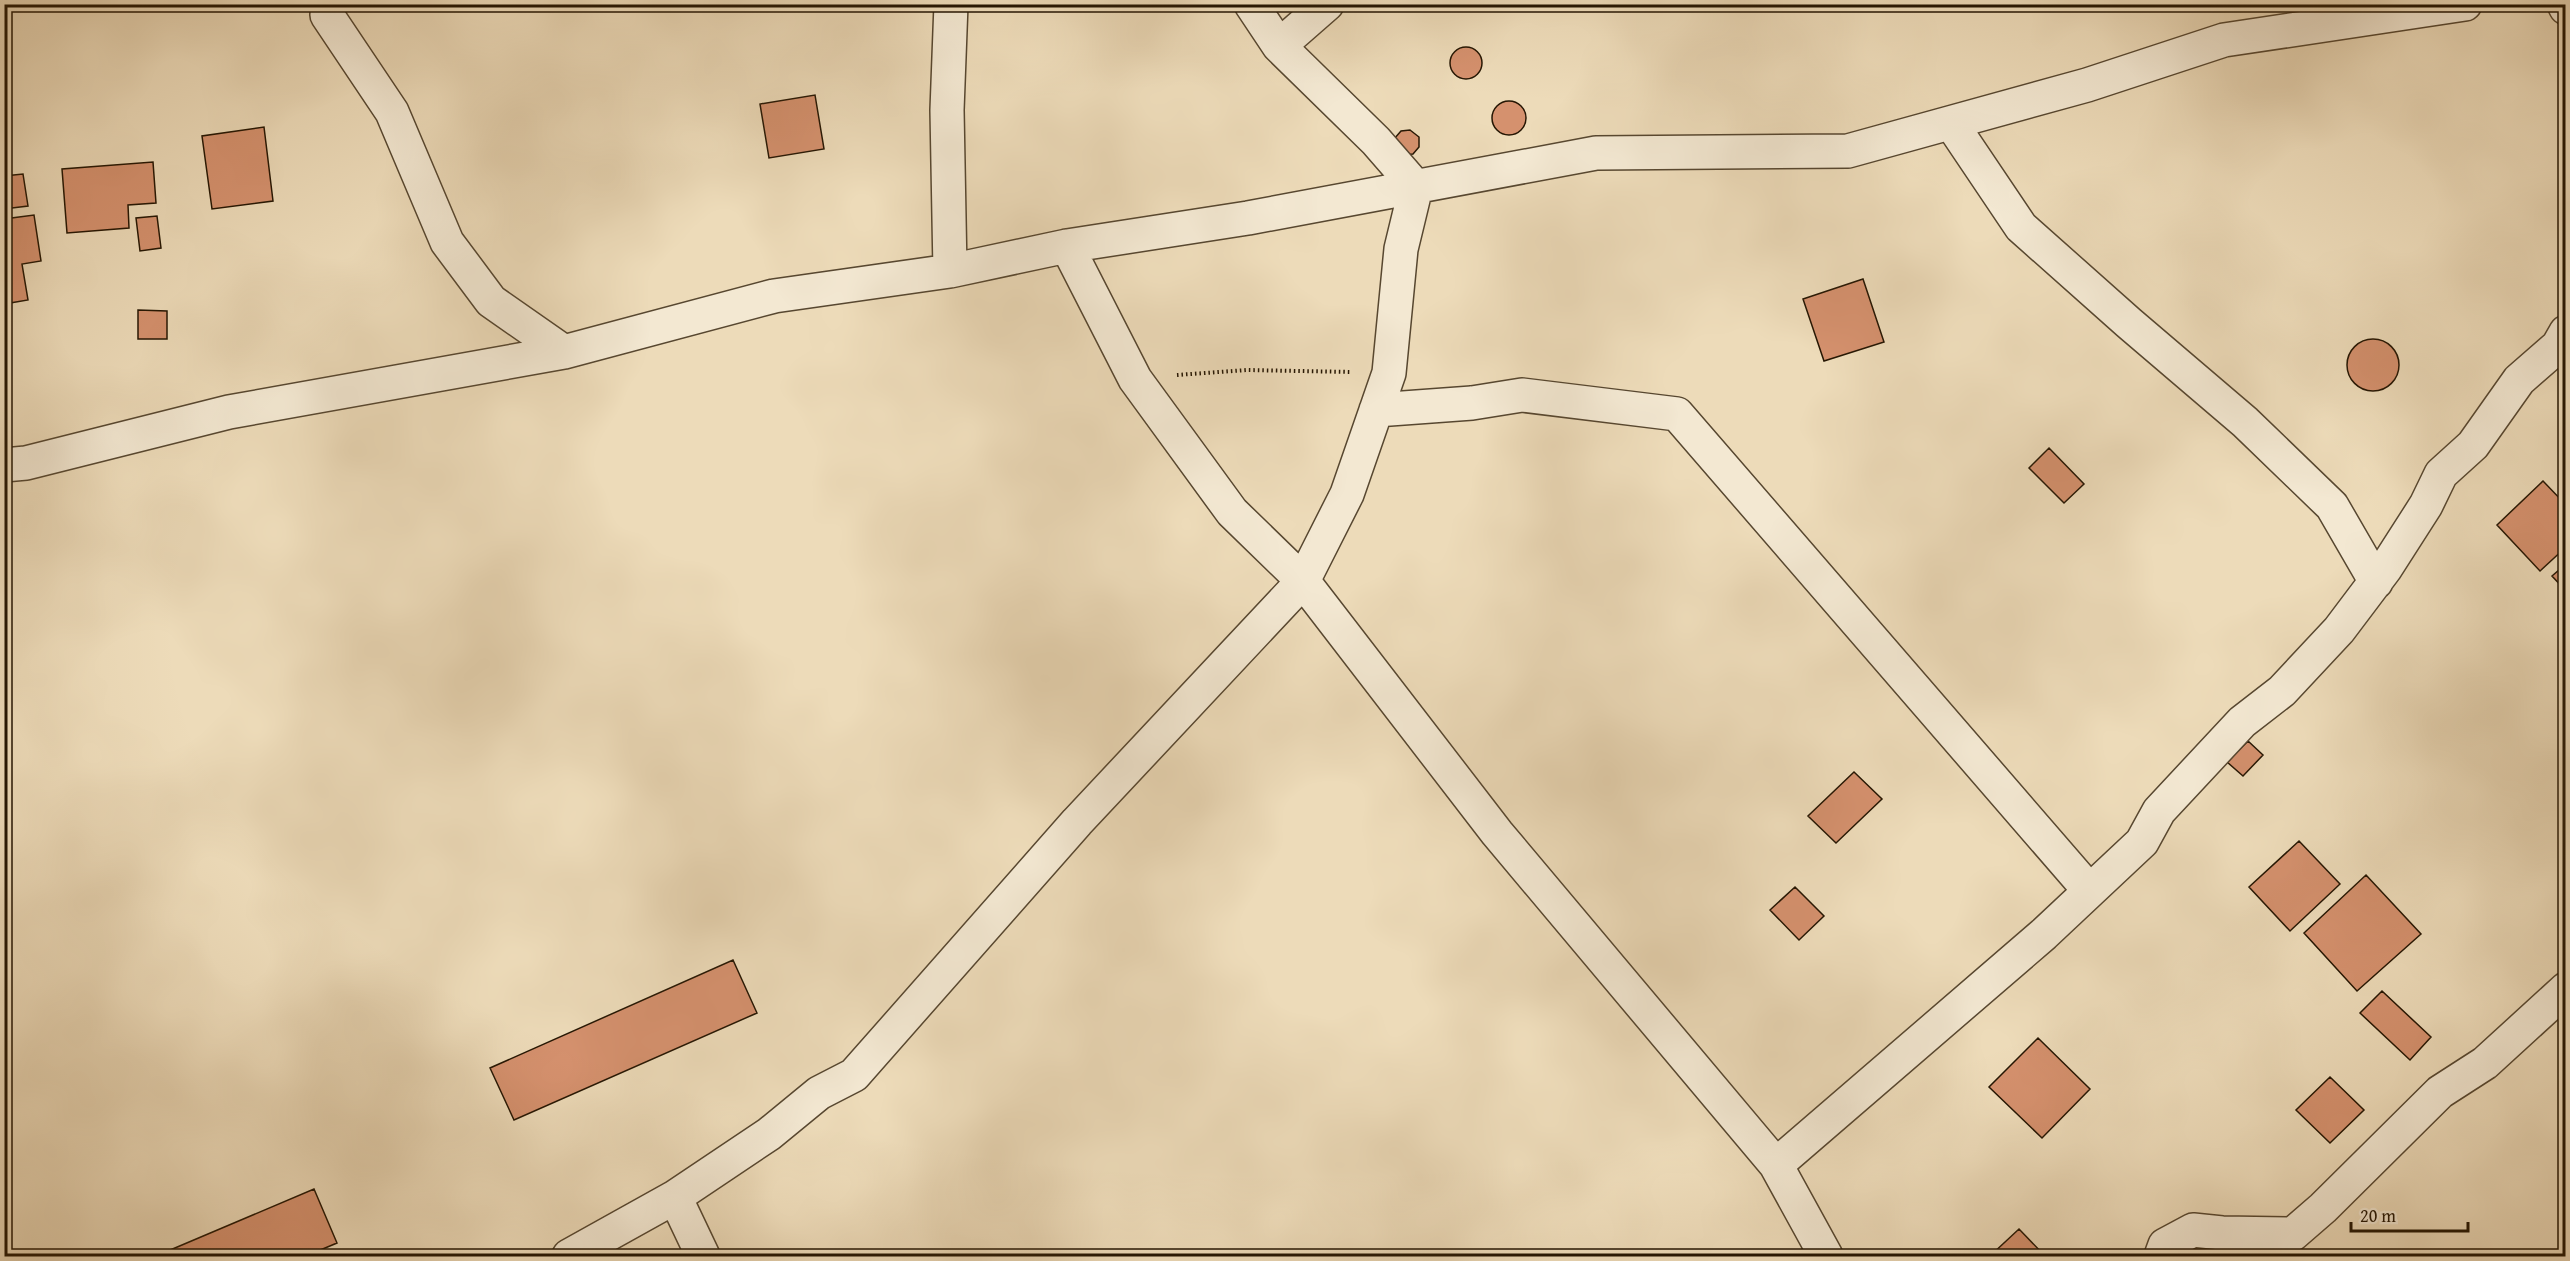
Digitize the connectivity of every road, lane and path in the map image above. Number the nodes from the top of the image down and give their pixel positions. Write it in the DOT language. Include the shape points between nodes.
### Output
graph roads {
  1 [pos="328,4"];
  2 [pos="951,4"];
  3 [pos="1251,4"];
  4 [pos="1327,4"];
  5 [pos="2465,4"];
  6 [pos="1279,46"];
  7 [pos="1951,123"];
  8 [pos="1416,187"];
  9 [pos="1067,246"];
  10 [pos="950,271"];
  11 [pos="2565,332"];
  12 [pos="564,352"];
  13 [pos="1389,373"];
  14 [pos="1135,379"];
  15 [pos="1376,410"];
  16 [pos="4,465"];
  17 [pos="1303,581"];
  18 [pos="2376,582"];
  19 [pos="2089,890"];
  20 [pos="2565,989"];
  21 [pos="1776,1165"];
  22 [pos="675,1197"];
  23 [pos="569,1257"];
  24 [pos="704,1257"];
  25 [pos="1826,1257"];
  26 [pos="2161,1257"];
  1 -- 12 [label="street" via="327,15 392,112 447,242 491,301"];
  2 -- 10 [label="street" via="947,111"];
  3 -- 6 [label="street"];
  4 -- 6 [label="street"];
  5 -- 7 [label="street" via="2224,40 2087,85"];
  6 -- 8 [label="street" via="1376,141"];
  7 -- 8 [label="street" via="1848,151 1596,153"];
  7 -- 18 [label="street" via="2021,227 2245,422 2332,506"];
  8 -- 9 [label="street"];
  8 -- 13 [label="street" via="1401,249"];
  9 -- 10 [label="street"];
  9 -- 14 [label="street"];
  10 -- 12 [label="street" via="774,296"];
  11 -- 18 [label="street" via="2558,346 2519,380 2473,445 2441,474 2426,505"];
  12 -- 16 [label="street" via="229,412 26,463"];
  13 -- 14 [label="path" via="1247,370"];
  13 -- 15 [label="street"];
  14 -- 17 [label="street" via="1233,512"];
  15 -- 17 [label="street" via="1347,494"];
  15 -- 19 [label="street" via="1522,395 1677,414"];
  17 -- 21 [label="street" via="1497,833"];
  17 -- 22 [label="street" via="1077,822 854,1075 819,1093 769,1134"];
  18 -- 19 [label="street" via="2339,630 2282,691 2242,722 2159,811 2142,842"];
  19 -- 21 [label="street" via="2044,934"];
  20 -- 26 [label="street" via="2485,1063 2440,1092 2293,1234 2193,1230 2165,1245"];
  21 -- 25 [label="street"];
  22 -- 23 [label="street"];
  22 -- 24 [label="street"];
}
